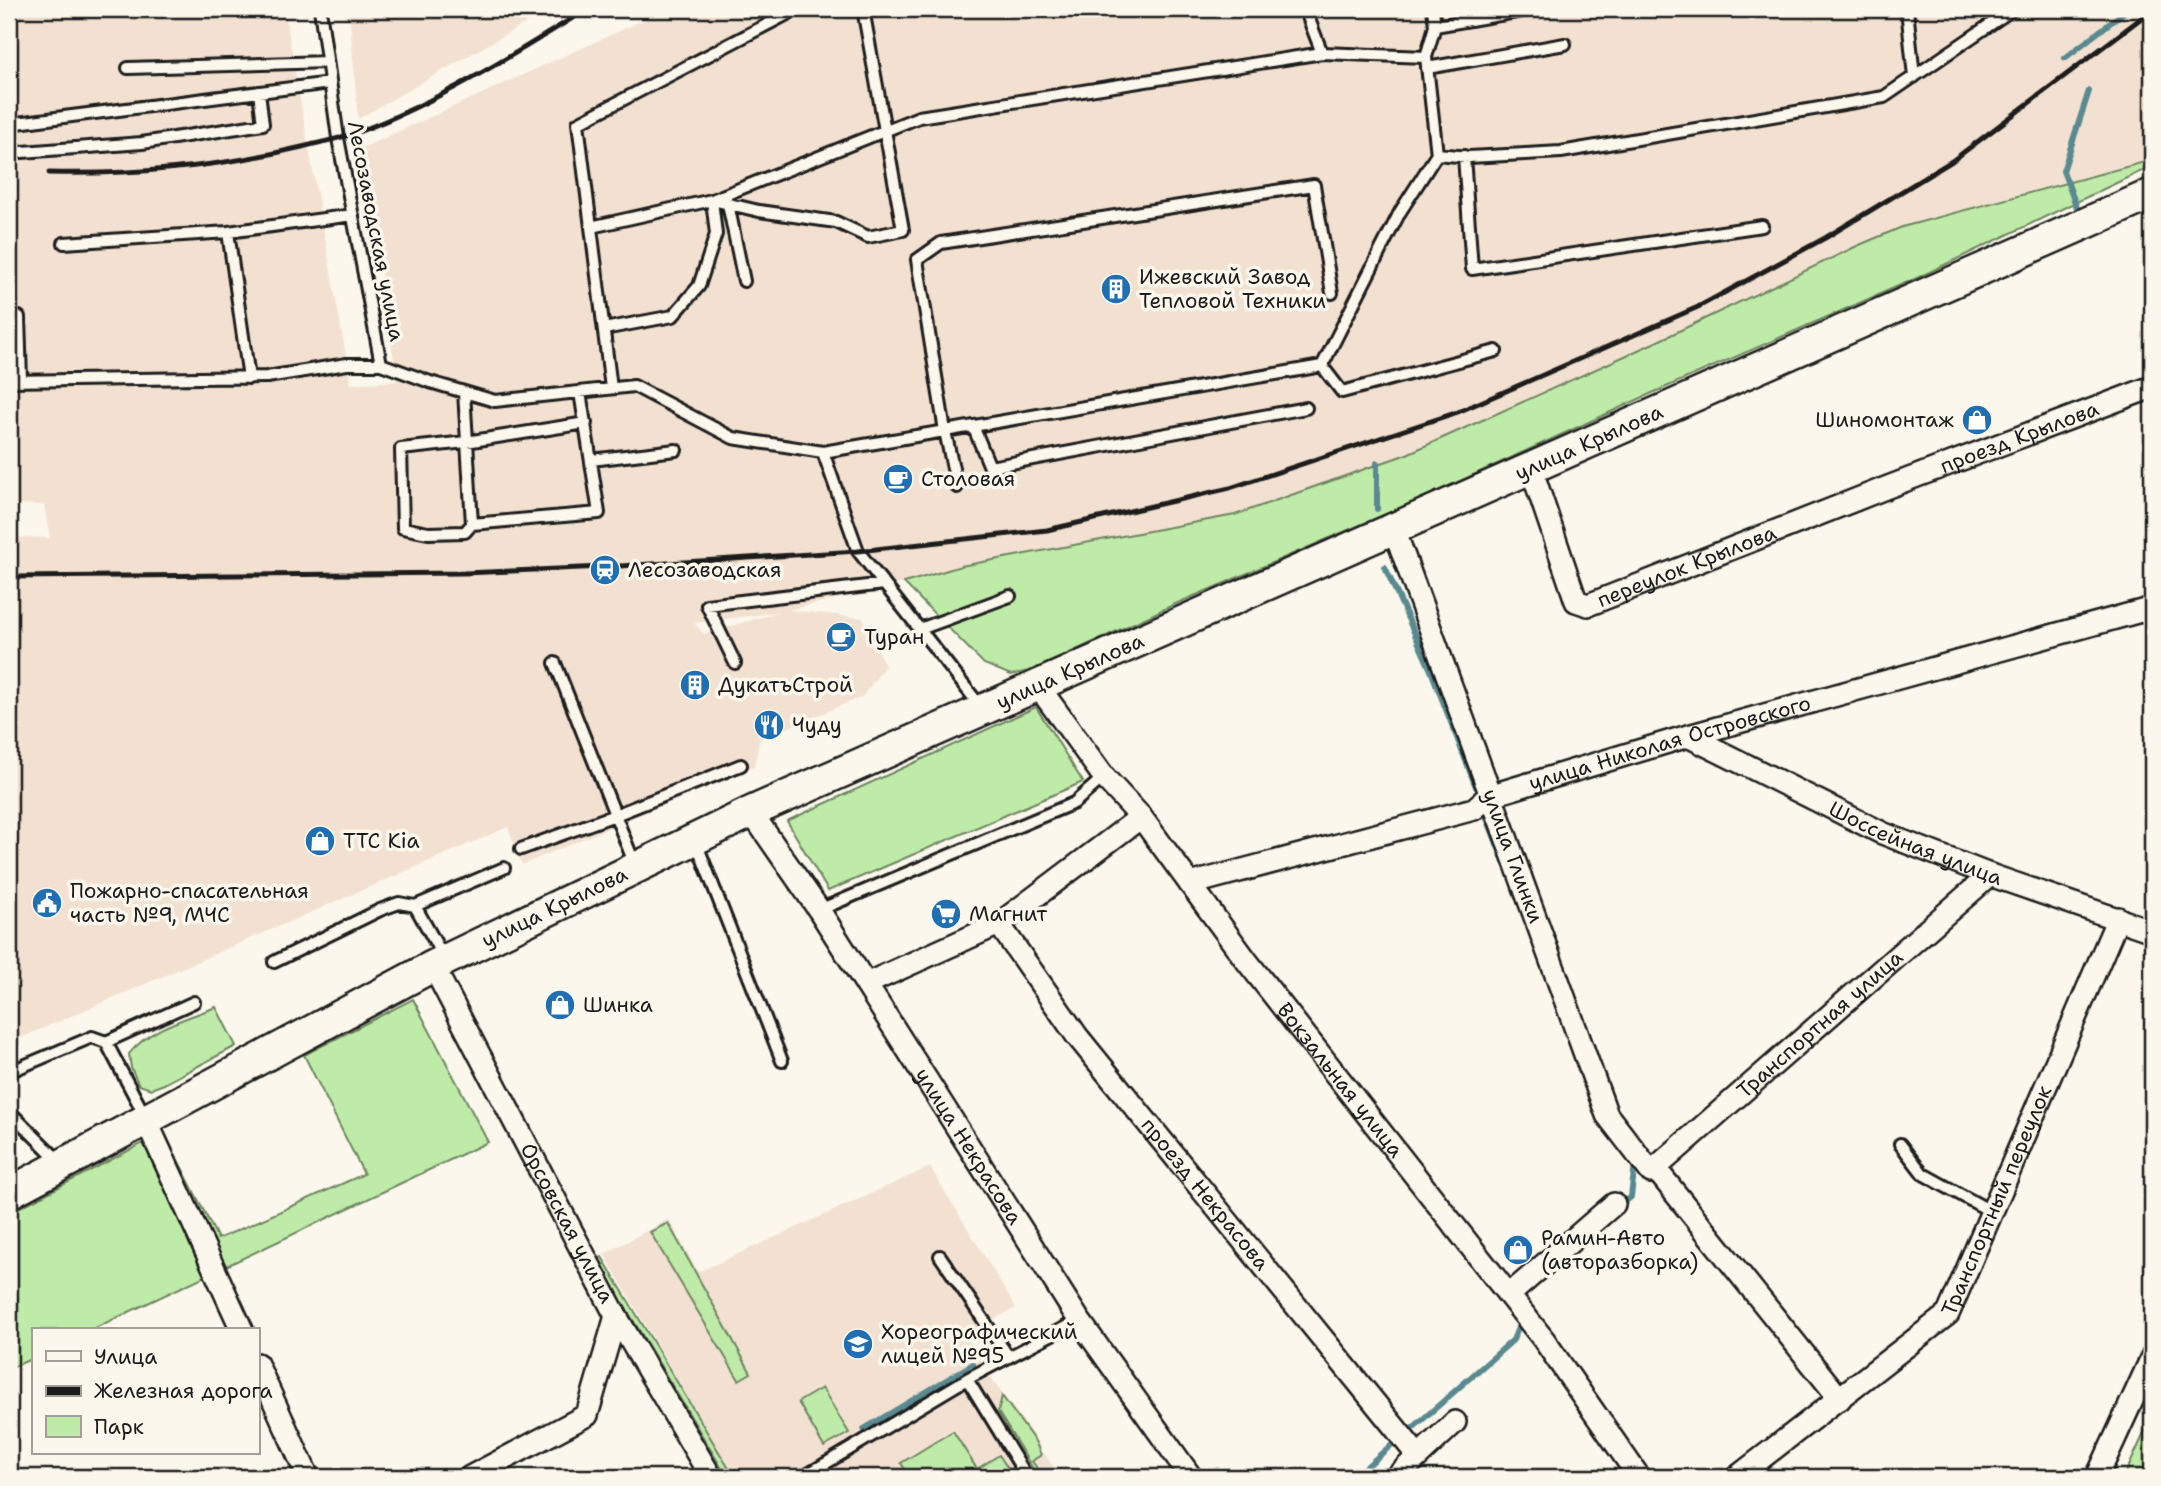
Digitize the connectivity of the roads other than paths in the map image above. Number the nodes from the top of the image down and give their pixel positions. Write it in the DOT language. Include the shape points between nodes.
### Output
graph roads {
  1 [pos="320,9"];
  2 [pos="797,9"];
  3 [pos="863,9"];
  4 [pos="1305,9"];
  5 [pos="1433,9"];
  6 [pos="1535,9"];
  7 [pos="1907,9"];
  8 [pos="2013,9"];
  9 [pos="1436,26"];
  10 [pos="1564,44"];
  11 [pos="1322,53"];
  12 [pos="327,62"];
  13 [pos="1426,63"];
  14 [pos="128,68"];
  15 [pos="1914,77"];
  16 [pos="330,83"];
  17 [pos="259,92"];
  18 [pos="9,124"];
  19 [pos="884,129"];
  20 [pos="9,153"];
  21 [pos="1437,154"];
  22 [pos="1464,156"];
  23 [pos="2152,194"];
  24 [pos="712,200"];
  25 [pos="728,204"];
  26 [pos="353,215"];
  27 [pos="1762,226"];
  28 [pos="591,228"];
  29 [pos="228,232"];
  30 [pos="64,243"];
  31 [pos="744,281"];
  32 [pos="1332,293"];
  33 [pos="9,316"];
  34 [pos="604,329"];
  35 [pos="1496,351"];
  36 [pos="381,364"];
  37 [pos="1322,366"];
  38 [pos="249,377"];
  39 [pos="15,381"];
  40 [pos="2152,387"];
  41 [pos="611,388"];
  42 [pos="464,392"];
  43 [pos="580,392"];
  44 [pos="1306,408"];
  45 [pos="586,423"];
  46 [pos="973,426"];
  47 [pos="945,431"];
  48 [pos="466,442"];
  49 [pos="676,450"];
  50 [pos="823,452"];
  51 [pos="591,460"];
  52 [pos="1531,468"];
  53 [pos="957,487"];
  54 [pos="1888,487"];
  55 [pos="472,524"];
  56 [pos="1394,529"];
  57 [pos="884,584"];
  58 [pos="1010,596"];
  59 [pos="2152,608"];
  60 [pos="920,629"];
  61 [pos="555,663"];
  62 [pos="735,663"];
  63 [pos="1038,686"];
  64 [pos="983,709"];
  65 [pos="1688,736"];
  66 [pos="741,765"];
  67 [pos="1104,777"];
  68 [pos="1489,796"];
  69 [pos="751,812"];
  70 [pos="615,815"];
  71 [pos="1140,817"];
  72 [pos="695,839"];
  73 [pos="521,849"];
  74 [pos="636,867"];
  75 [pos="504,868"];
  76 [pos="1990,875"];
  77 [pos="1190,884"];
  78 [pos="415,906"];
  79 [pos="819,910"];
  80 [pos="2118,918"];
  81 [pos="999,924"];
  82 [pos="2152,931"];
  83 [pos="274,962"];
  84 [pos="439,963"];
  85 [pos="866,984"];
  86 [pos="194,1002"];
  87 [pos="106,1042"];
  88 [pos="782,1061"];
  89 [pos="9,1072"];
  90 [pos="10,1113"];
  91 [pos="146,1120"];
  92 [pos="1900,1144"];
  93 [pos="62,1164"];
  94 [pos="1653,1170"];
  95 [pos="9,1193"];
  96 [pos="1614,1204"];
  97 [pos="1992,1212"];
  98 [pos="940,1256"];
  99 [pos="1509,1295"];
  100 [pos="616,1316"];
  101 [pos="1079,1320"];
  102 [pos="241,1328"];
  103 [pos="1008,1356"];
  104 [pos="2152,1357"];
  105 [pos="259,1368"];
  106 [pos="967,1379"];
  107 [pos="1840,1399"];
  108 [pos="1455,1422"];
  109 [pos="858,1429"];
  110 [pos="864,1440"];
  111 [pos="1418,1457"];
  112 [pos="308,1477"];
  113 [pos="470,1477"];
  114 [pos="711,1477"];
  115 [pos="803,1477"];
  116 [pos="1027,1477"];
  117 [pos="1191,1477"];
  118 [pos="1396,1477"];
  119 [pos="1639,1477"];
  120 [pos="1737,1477"];
  121 [pos="2097,1477"];
  1 -- 12 [label="lane, Лесозаводская улица"];
  2 -- 28 [label="lane" via="579,122"];
  3 -- 19 [label="lane"];
  4 -- 11 [label="lane"];
  5 -- 9 [label="lane"];
  6 -- 9 [label="lane"];
  7 -- 15 [label="lane"];
  8 -- 15 [label="lane"];
  9 -- 13 [label="lane"];
  10 -- 13 [label="lane"];
  11 -- 13 [label="lane"];
  11 -- 19 [label="lane" via="919,117"];
  12 -- 14 [label="lane"];
  12 -- 16 [label="lane, Лесозаводская улица"];
  13 -- 21 [label="lane"];
  15 -- 22 [label="lane" via="1884,97 1796,114 1561,152"];
  16 -- 17 [label="lane"];
  16 -- 26 [label="lane, Лесозаводская улица"];
  17 -- 18 [label="lane"];
  17 -- 20 [label="lane" via="263,124 142,143"];
  19 -- 24 [label="lane"];
  19 -- 25 [label="lane" via="903,230 868,237 836,222"];
  21 -- 22 [label="lane"];
  21 -- 37 [label="lane" via="1400,212"];
  22 -- 27 [label="lane" via="1472,269"];
  23 -- 52 [label="main road, улица Крылова"];
  24 -- 25 [label="lane"];
  24 -- 28 [label="lane"];
  24 -- 34 [label="lane" via="716,234 699,286 673,316"];
  25 -- 31 [label="lane"];
  26 -- 29 [label="lane"];
  26 -- 36 [label="lane, Лесозаводская улица"];
  28 -- 34 [label="lane"];
  29 -- 30 [label="lane"];
  29 -- 38 [label="lane"];
  32 -- 47 [label="lane" via="1314,185 941,243 917,260"];
  33 -- 39 [label="lane" via="19,317"];
  34 -- 41 [label="lane"];
  35 -- 37 [label="lane" via="1342,391"];
  36 -- 38 [label="lane"];
  36 -- 42 [label="lane, Лесозаводская улица"];
  37 -- 46 [label="lane, Лесозаводская улица"];
  38 -- 39 [label="lane"];
  40 -- 54 [label="street, проезд Крылова"];
  41 -- 43 [label="lane, Лесозаводская улица"];
  41 -- 50 [label="lane, Лесозаводская улица" via="634,386 733,438"];
  42 -- 43 [label="lane, Лесозаводская улица" via="495,401"];
  42 -- 48 [label="lane"];
  43 -- 45 [label="lane"];
  44 -- 46 [label="lane" via="990,467"];
  45 -- 48 [label="lane"];
  45 -- 51 [label="lane"];
  46 -- 47 [label="lane, Лесозаводская улица"];
  47 -- 50 [label="lane, Лесозаводская улица"];
  47 -- 53 [label="lane"];
  48 -- 55 [label="lane"];
  48 -- 55 [label="lane" via="401,449 403,528 465,532"];
  49 -- 51 [label="lane"];
  50 -- 57 [label="lane" via="858,551"];
  51 -- 55 [label="lane" via="599,513"];
  52 -- 54 [label="street, переулок Крылова" via="1576,601 1588,605"];
  52 -- 56 [label="main road, улица Крылова"];
  56 -- 63 [label="main road, улица Крылова"];
  56 -- 68 [label="street, улица Глинки"];
  57 -- 60 [label="lane"];
  57 -- 62 [label="lane" via="707,605"];
  58 -- 60 [label="lane"];
  59 -- 65 [label="street, улица Николая Островского"];
  60 -- 64 [label="lane"];
  61 -- 70 [label="lane"];
  63 -- 64 [label="main road, улица Крылова"];
  63 -- 67 [label="street, Вокзальная улица"];
  64 -- 69 [label="main road, улица Крылова"];
  65 -- 68 [label="street, улица Николая Островского"];
  65 -- 76 [label="street, Шоссейная улица" via="1882,833"];
  66 -- 70 [label="lane"];
  67 -- 71 [label="street, Вокзальная улица"];
  67 -- 79 [label="lane" via="1074,803"];
  68 -- 77 [label="street, улица Николая Островского" via="1474,809"];
  68 -- 94 [label="street, улица Глинки" via="1607,1115"];
  69 -- 72 [label="main road, улица Крылова"];
  69 -- 79 [label="street, улица Некрасова"];
  70 -- 73 [label="lane"];
  70 -- 74 [label="lane"];
  71 -- 77 [label="street, Вокзальная улица"];
  71 -- 81 [label="street"];
  72 -- 74 [label="main road, улица Крылова"];
  72 -- 88 [label="lane"];
  74 -- 84 [label="main road, улица Крылова"];
  75 -- 78 [label="lane"];
  76 -- 80 [label="street, Шоссейная улица"];
  76 -- 94 [label="street, Транспортная улица"];
  77 -- 99 [label="street, Вокзальная улица"];
  78 -- 83 [label="lane" via="400,903 380,910"];
  78 -- 84 [label="lane"];
  79 -- 85 [label="street, улица Некрасова"];
  80 -- 82 [label="street, Шоссейная улица"];
  80 -- 97 [label="street, Транспортный переулок"];
  81 -- 85 [label="street"];
  81 -- 111 [label="street, проезд Некрасова" via="1077,1037"];
  84 -- 91 [label="main road, улица Крылова"];
  84 -- 100 [label="street, Орсовская улица"];
  85 -- 101 [label="street, улица Некрасова"];
  86 -- 87 [label="lane"];
  87 -- 89 [label="lane" via="92,1037"];
  87 -- 91 [label="lane"];
  90 -- 93 [label="lane"];
  91 -- 93 [label="main road, улица Крылова"];
  91 -- 102 [label="street"];
  92 -- 97 [label="lane" via="1923,1174"];
  93 -- 95 [label="main road, улица Крылова"];
  94 -- 107 [label="street, улица Глинки"];
  96 -- 99 [label="street"];
  97 -- 107 [label="street, Транспортный переулок" via="1948,1314"];
  98 -- 103 [label="lane"];
  99 -- 119 [label="street, Вокзальная улица"];
  100 -- 113 [label="street" via="587,1415"];
  100 -- 114 [label="street, Орсовская улица"];
  101 -- 103 [label="lane"];
  101 -- 117 [label="street, улица Некрасова"];
  103 -- 106 [label="lane"];
  104 -- 121 [label="street"];
  105 -- 112 [label="street"];
  106 -- 110 [label="lane"];
  106 -- 116 [label="lane"];
  107 -- 120 [label="street, Транспортный переулок"];
  108 -- 111 [label="street"];
  109 -- 110 [label="lane"];
  110 -- 115 [label="lane"];
  111 -- 118 [label="street"];
}
